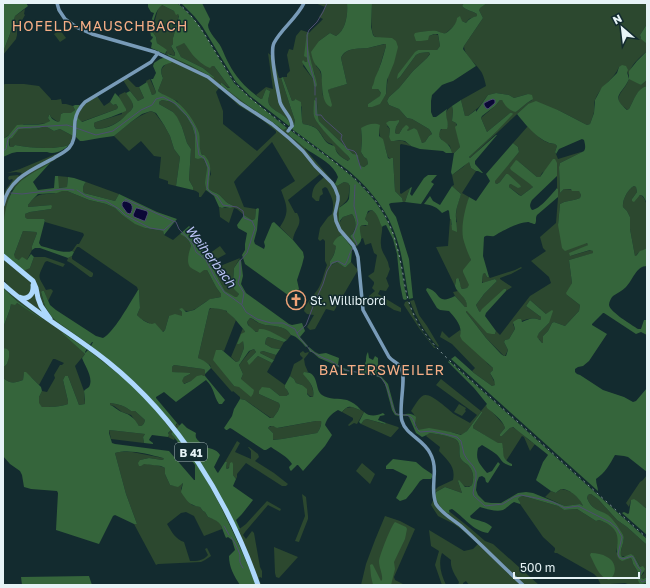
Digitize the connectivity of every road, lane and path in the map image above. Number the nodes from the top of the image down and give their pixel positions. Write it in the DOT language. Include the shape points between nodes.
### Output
graph roads {
  1 [pos="57,3"];
  2 [pos="304,3"];
  3 [pos="150,50"];
  4 [pos="158,53"];
  5 [pos="151,62"];
  6 [pos="286,133"];
  7 [pos="3,205"];
  8 [pos="3,257"];
  9 [pos="3,284"];
  10 [pos="63,330"];
  11 [pos="258,585"];
  12 [pos="523,585"];
  1 -- 3 [label="main road" via="63,16 76,27"];
  2 -- 6 [label="main road, bridge" via="273,45 272,55 281,105 292,123"];
  3 -- 4 [label="main road"];
  3 -- 5 [label="main road" via="153,57"];
  4 -- 5 [label="main road"];
  4 -- 6 [label="main road" via="213,80 240,103"];
  5 -- 7 [label="main road" via="85,102 76,115 73,141 69,148 25,173 5,196"];
  6 -- 12 [label="main road" via="335,188 338,196 335,218 337,225 354,246 358,257 363,310 389,357 402,369 403,424 426,446 431,455 435,470 434,497 438,506"];
  8 -- 9 [label="highway" via="29,280 33,291 30,296 21,298"];
  8 -- 10 [label="highway" via="33,281 44,311"];
  9 -- 10 [label="highway, B 41" via="29,307"];
  10 -- 11 [label="highway, B 41" via="116,368 158,409 182,438 216,492 239,537"];
}
